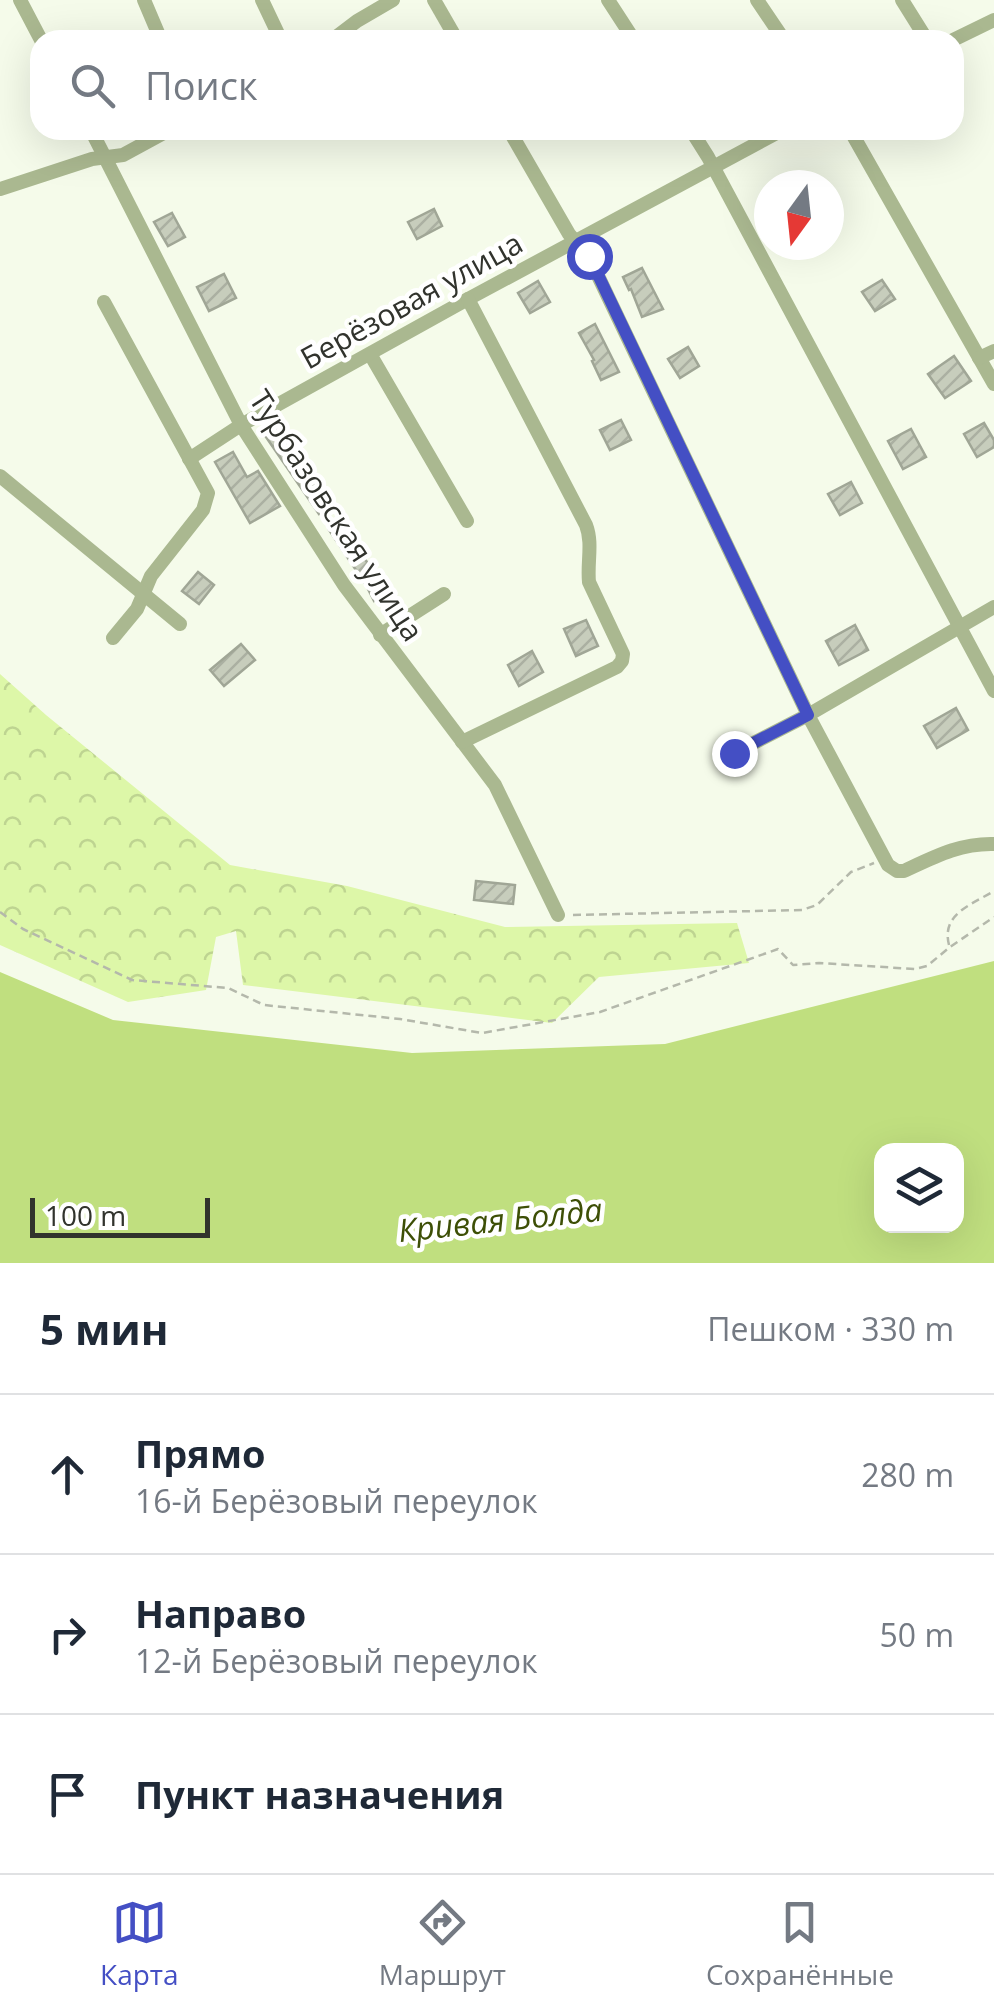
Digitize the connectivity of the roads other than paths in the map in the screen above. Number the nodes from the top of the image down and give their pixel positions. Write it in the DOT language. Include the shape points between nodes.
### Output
graph roads {
  1 [pos="20,0"];
  2 [pos="144,0"];
  3 [pos="262,0"];
  4 [pos="393,0"];
  5 [pos="434,0"];
  6 [pos="608,0"];
  7 [pos="757,0"];
  8 [pos="902,0"];
  9 [pos="994,20"];
  10 [pos="36,30"];
  11 [pos="157,30"];
  12 [pos="276,30"];
  13 [pos="345,30"];
  14 [pos="451,30"];
  15 [pos="628,30"];
  16 [pos="777,30"];
  17 [pos="920,30"];
  18 [pos="964,34"];
  19 [pos="96,140"];
  20 [pos="152,140"];
  21 [pos="515,140"];
  22 [pos="697,140"];
  23 [pos="763,140"];
  24 [pos="856,140"];
  25 [pos="106,158"];
  26 [pos="713,166"];
  27 [pos="0,189"];
  28 [pos="577,241"];
  29 [pos="468,299"];
  30 [pos="104,302"];
  31 [pos="994,351"];
  32 [pos="370,354"];
  33 [pos="979,358"];
  34 [pos="994,384"];
  35 [pos="240,425"];
  36 [pos="189,458"];
  37 [pos="0,476"];
  38 [pos="467,521"];
  39 [pos="142,593"];
  40 [pos="444,594"];
  41 [pos="994,606"];
  42 [pos="180,624"];
  43 [pos="960,627"];
  44 [pos="380,635"];
  45 [pos="112,638"];
  46 [pos="994,691"];
  47 [pos="808,715"];
  48 [pos="462,742"];
  49 [pos="734,753"];
  50 [pos="994,844"];
  51 [pos="558,916"];
  1 -- 10 [label="street"];
  2 -- 11 [label="street"];
  3 -- 12 [label="street"];
  4 -- 13 [label="street"];
  5 -- 14 [label="street"];
  6 -- 15 [label="street"];
  7 -- 16 [label="street"];
  8 -- 17 [label="street"];
  9 -- 18 [label="street"];
  19 -- 25 [label="street, Турбазовская улица"];
  20 -- 25 [label="street"];
  21 -- 28 [label="street"];
  22 -- 26 [label="street"];
  23 -- 26 [label="street, Берёзовая улица"];
  24 -- 33 [label="street"];
  25 -- 27 [label="street"];
  25 -- 35 [label="street, Турбазовская улица"];
  26 -- 28 [label="street, Берёзовая улица"];
  26 -- 43 [label="street"];
  28 -- 29 [label="street, Берёзовая улица"];
  28 -- 47 [label="street"];
  29 -- 32 [label="street, Берёзовая улица"];
  29 -- 48 [label="street" via="589,532 589,582 623,654 617,667"];
  30 -- 36 [label="street"];
  31 -- 33 [label="street"];
  32 -- 35 [label="street, Берёзовая улица"];
  32 -- 38 [label="street"];
  33 -- 34 [label="street"];
  35 -- 36 [label="street, Берёзовая улица"];
  35 -- 44 [label="street, Турбазовская улица"];
  36 -- 39 [label="street" via="208,493 204,510"];
  37 -- 39 [label="street"];
  39 -- 42 [label="street"];
  39 -- 45 [label="street"];
  40 -- 44 [label="street"];
  41 -- 43 [label="street"];
  43 -- 46 [label="street"];
  43 -- 47 [label="street"];
  44 -- 48 [label="street, Турбазовская улица"];
  47 -- 49 [label="street"];
  47 -- 50 [label="street" via="892,868 904,871 948,850"];
  48 -- 51 [label="street, Турбазовская улица" via="495,786"];
}
